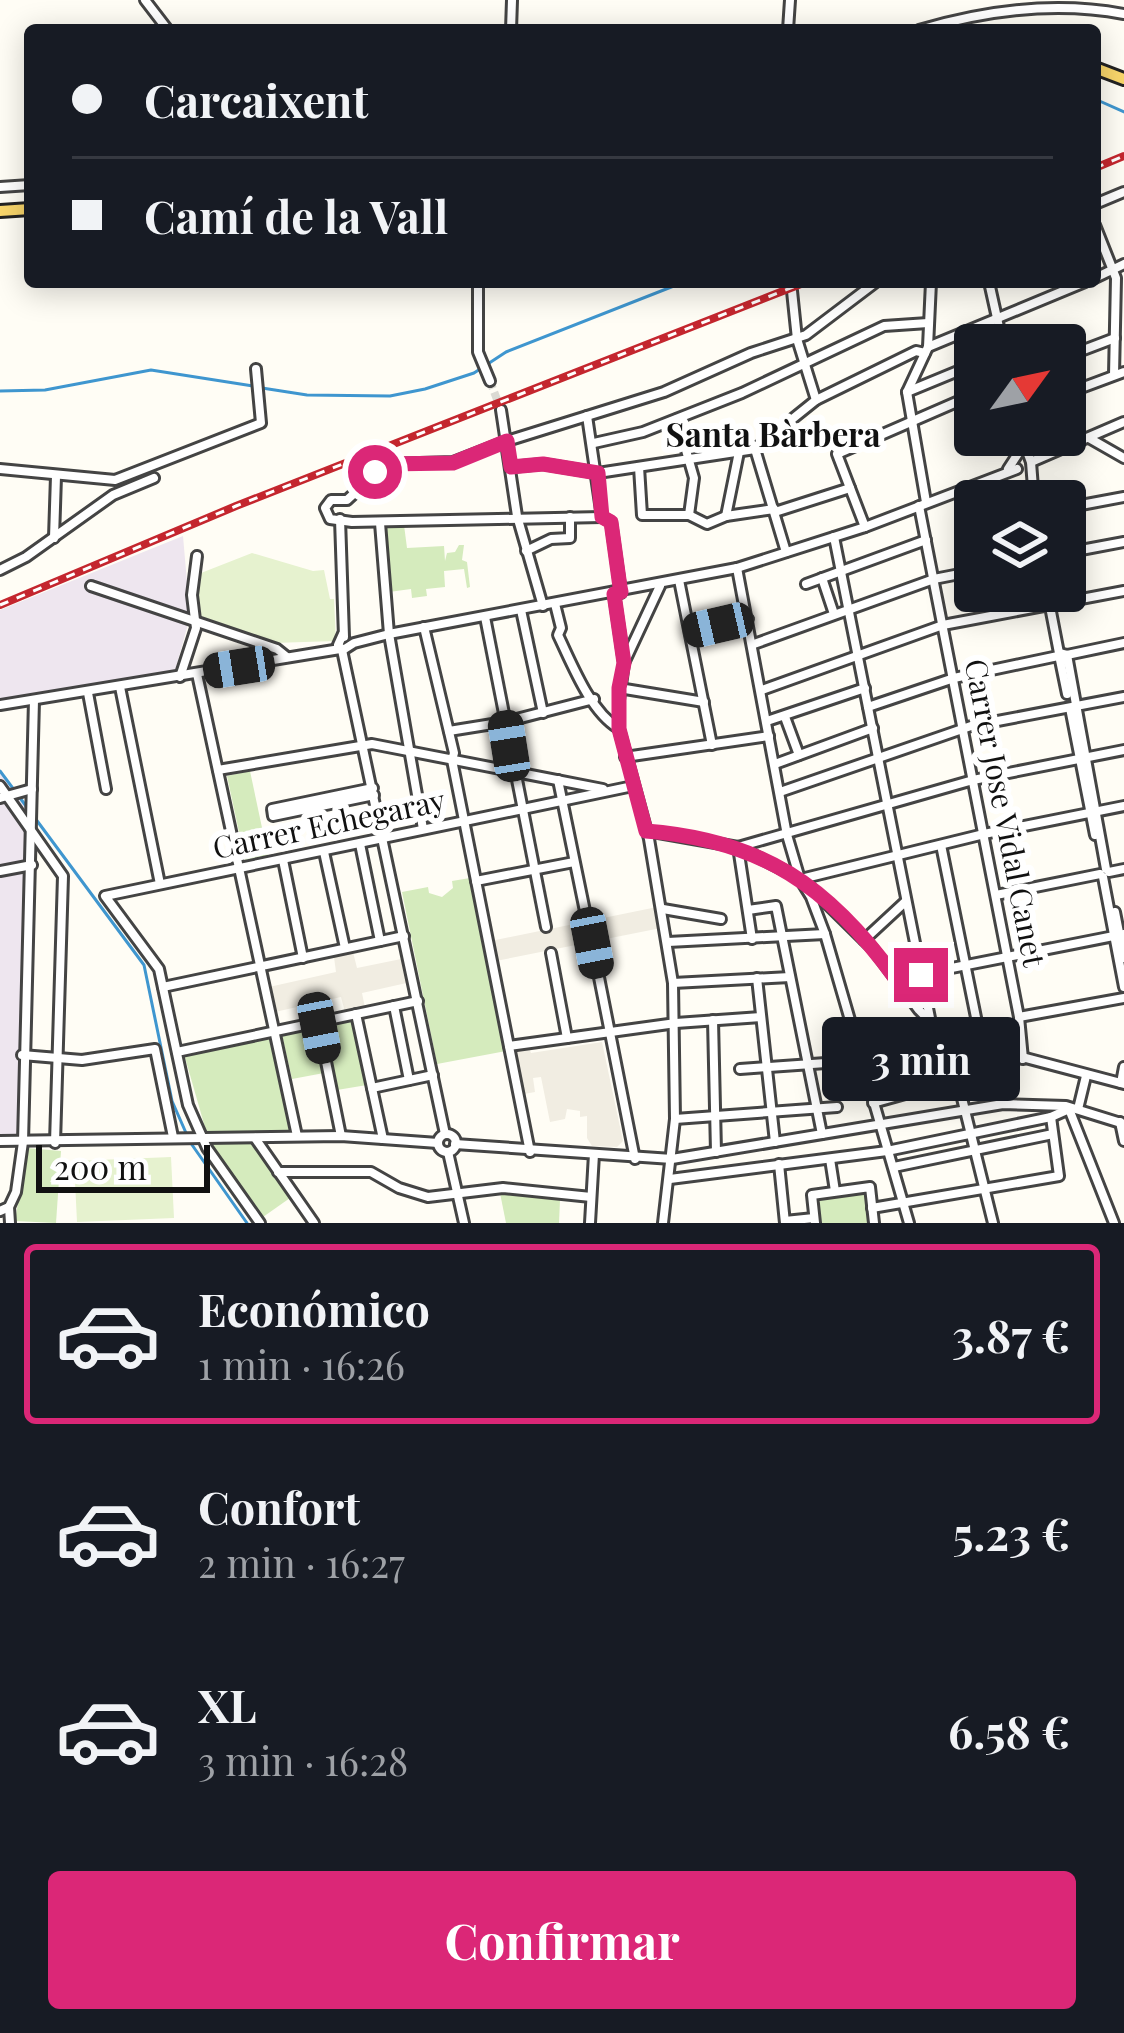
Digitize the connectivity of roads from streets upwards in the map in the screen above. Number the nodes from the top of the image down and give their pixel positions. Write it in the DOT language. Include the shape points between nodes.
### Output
graph roads {
  1 [pos="145,0"];
  2 [pos="1124,14"];
  3 [pos="163,24"];
  4 [pos="942,24"];
  5 [pos="1101,237"];
  6 [pos="1124,264"];
  7 [pos="1119,273"];
  8 [pos="478,288"];
  9 [pos="868,288"];
  10 [pos="931,288"];
  11 [pos="990,288"];
  12 [pos="1070,288"];
  13 [pos="791,291"];
  14 [pos="998,318"];
  15 [pos="928,323"];
  16 [pos="999,324"];
  17 [pos="1115,338"];
  18 [pos="797,339"];
  19 [pos="1086,349"];
  20 [pos="926,350"];
  21 [pos="803,361"];
  22 [pos="256,369"];
  23 [pos="954,373"];
  24 [pos="1119,374"];
  25 [pos="490,381"];
  26 [pos="1086,386"];
  27 [pos="907,392"];
  28 [pos="816,400"];
  29 [pos="954,403"];
  30 [pos="501,410"];
  31 [pos="587,416"];
  32 [pos="677,419"];
  33 [pos="912,421"];
  34 [pos="1124,422"];
  35 [pos="1087,437"];
  36 [pos="507,441"];
  37 [pos="593,443"];
  38 [pos="755,449"];
  39 [pos="739,452"];
  40 [pos="1024,458"];
  41 [pos="1124,458"];
  42 [pos="690,460"];
  43 [pos="511,467"];
  44 [pos="639,467"];
  45 [pos="0,469"];
  46 [pos="598,473"];
  47 [pos="56,476"];
  48 [pos="154,478"];
  49 [pos="850,488"];
  50 [pos="1124,497"];
  51 [pos="343,503"];
  52 [pos="923,504"];
  53 [pos="1086,504"];
  54 [pos="774,511"];
  55 [pos="689,515"];
  56 [pos="517,516"];
  57 [pos="726,516"];
  58 [pos="570,517"];
  59 [pos="602,517"];
  60 [pos="338,519"];
  61 [pos="380,523"];
  62 [pos="865,526"];
  63 [pos="834,537"];
  64 [pos="54,538"];
  65 [pos="926,540"];
  66 [pos="1124,542"];
  67 [pos="1086,549"];
  68 [pos="526,551"];
  69 [pos="786,552"];
  70 [pos="197,556"];
  71 [pos="736,568"];
  72 [pos="0,570"];
  73 [pos="841,572"];
  74 [pos="954,575"];
  75 [pos="822,578"];
  76 [pos="934,579"];
  77 [pos="679,580"];
  78 [pos="663,583"];
  79 [pos="806,584"];
  80 [pos="91,586"];
  81 [pos="645,588"];
  82 [pos="1124,591"];
  83 [pos="617,593"];
  84 [pos="655,594"];
  85 [pos="1086,598"];
  86 [pos="555,604"];
  87 [pos="543,606"];
  88 [pos="848,609"];
  89 [pos="521,610"];
  90 [pos="1011,612"];
  91 [pos="1054,612"];
  92 [pos="834,614"];
  93 [pos="485,616"];
  94 [pos="748,619"];
  95 [pos="195,623"];
  96 [pos="944,625"];
  97 [pos="424,627"];
  98 [pos="690,632"];
  99 [pos="389,634"];
  100 [pos="1124,643"];
  101 [pos="754,644"];
  102 [pos="343,645"];
  103 [pos="858,656"];
  104 [pos="1062,656"];
  105 [pos="288,658"];
  106 [pos="624,663"];
  107 [pos="197,674"];
  108 [pos="180,677"];
  109 [pos="954,678"];
  110 [pos="121,687"];
  111 [pos="619,688"];
  112 [pos="865,688"];
  113 [pos="762,690"];
  114 [pos="88,692"];
  115 [pos="1124,697"];
  116 [pos="594,699"];
  117 [pos="34,700"];
  118 [pos="704,702"];
  119 [pos="0,705"];
  120 [pos="1072,706"];
  121 [pos="868,707"];
  122 [pos="543,712"];
  123 [pos="785,716"];
  124 [pos="767,721"];
  125 [pos="505,722"];
  126 [pos="873,728"];
  127 [pos="964,728"];
  128 [pos="619,729"];
  129 [pos="449,731"];
  130 [pos="769,736"];
  131 [pos="712,745"];
  132 [pos="363,746"];
  133 [pos="410,750"];
  134 [pos="1124,750"];
  135 [pos="799,755"];
  136 [pos="625,757"];
  137 [pos="878,758"];
  138 [pos="1082,758"];
  139 [pos="452,760"];
  140 [pos="775,764"];
  141 [pos="218,770"];
  142 [pos="513,770"];
  143 [pos="558,780"];
  144 [pos="973,780"];
  145 [pos="0,786"];
  146 [pos="633,787"];
  147 [pos="106,789"];
  148 [pos="610,790"];
  149 [pos="373,792"];
  150 [pos="780,792"];
  151 [pos="30,793"];
  152 [pos="7,798"];
  153 [pos="563,802"];
  154 [pos="887,805"];
  155 [pos="1124,806"];
  156 [pos="520,810"];
  157 [pos="1093,812"];
  158 [pos="464,821"];
  159 [pos="32,826"];
  160 [pos="423,830"];
  161 [pos="646,831"];
  162 [pos="984,834"];
  163 [pos="788,835"];
  164 [pos="383,838"];
  165 [pos="360,844"];
  166 [pos="941,845"];
  167 [pos="739,847"];
  168 [pos="325,852"];
  169 [pos="898,857"];
  170 [pos="283,860"];
  171 [pos="574,862"];
  172 [pos="32,866"];
  173 [pos="239,868"];
  174 [pos="1124,869"];
  175 [pos="532,870"];
  176 [pos="0,871"];
  177 [pos="1105,873"];
  178 [pos="800,879"];
  179 [pos="476,881"];
  180 [pos="160,884"];
  181 [pos="996,895"];
  182 [pos="906,901"];
  183 [pos="662,905"];
  184 [pos="748,910"];
  185 [pos="721,919"];
  186 [pos="587,921"];
  187 [pos="546,927"];
  188 [pos="824,934"];
  189 [pos="1119,934"];
  190 [pos="404,936"];
  191 [pos="783,937"];
  192 [pos="752,939"];
  193 [pos="864,940"];
  194 [pos="380,941"];
  195 [pos="668,942"];
  196 [pos="592,943"];
  197 [pos="345,948"];
  198 [pos="551,953"];
  199 [pos="1007,957"];
  200 [pos="303,958"];
  201 [pos="1124,958"];
  202 [pos="966,966"];
  203 [pos="262,968"];
  204 [pos="921,975"];
  205 [pos="790,977"];
  206 [pos="757,978"];
  207 [pos="896,979"];
  208 [pos="674,983"];
  209 [pos="163,987"];
  210 [pos="1124,987"];
  211 [pos="1124,998"];
  212 [pos="418,1001"];
  213 [pos="394,1006"];
  214 [pos="356,1014"];
  215 [pos="761,1017"];
  216 [pos="1019,1017"];
  217 [pos="713,1020"];
  218 [pos="318,1022"];
  219 [pos="676,1023"];
  220 [pos="932,1023"];
  221 [pos="275,1031"];
  222 [pos="609,1033"];
  223 [pos="946,1037"];
  224 [pos="566,1038"];
  225 [pos="509,1046"];
  226 [pos="982,1047"];
  227 [pos="177,1052"];
  228 [pos="22,1055"];
  229 [pos="58,1058"];
  230 [pos="1019,1058"];
  231 [pos="861,1060"];
  232 [pos="826,1063"];
  233 [pos="807,1064"];
  234 [pos="1124,1067"];
  235 [pos="767,1068"];
  236 [pos="740,1069"];
  237 [pos="433,1075"];
  238 [pos="1086,1076"];
  239 [pos="959,1079"];
  240 [pos="409,1080"];
  241 [pos="1123,1084"];
  242 [pos="372,1088"];
  243 [pos="874,1103"];
  244 [pos="1016,1103"];
  245 [pos="1003,1104"];
  246 [pos="837,1107"];
  247 [pos="966,1108"];
  248 [pos="817,1109"];
  249 [pos="1074,1109"];
  250 [pos="771,1113"];
  251 [pos="715,1117"];
  252 [pos="1051,1118"];
  253 [pos="675,1119"];
  254 [pos="1122,1123"];
  255 [pos="879,1124"];
  256 [pos="1016,1124"];
  257 [pos="971,1132"];
  258 [pos="822,1134"];
  259 [pos="1053,1134"];
  260 [pos="188,1136"];
  261 [pos="254,1136"];
  262 [pos="296,1136"];
  263 [pos="341,1136"];
  264 [pos="441,1138"];
  265 [pos="383,1139"];
  266 [pos="0,1141"];
  267 [pos="1124,1141"];
  268 [pos="23,1142"];
  269 [pos="775,1142"];
  270 [pos="56,1143"];
  271 [pos="452,1148"];
  272 [pos="975,1149"];
  273 [pos="887,1150"];
  274 [pos="530,1151"];
  275 [pos="716,1152"];
  276 [pos="594,1154"];
  277 [pos="635,1159"];
  278 [pos="672,1159"];
  279 [pos="830,1159"];
  280 [pos="779,1164"];
  281 [pos="894,1167"];
  282 [pos="278,1172"];
  283 [pos="670,1179"];
  284 [pos="984,1189"];
  285 [pos="835,1191"];
  286 [pos="458,1196"];
  287 [pos="591,1197"];
  288 [pos="904,1203"];
  289 [pos="872,1208"];
  290 [pos="4,1209"];
  291 [pos="815,1221"];
  292 [pos="785,1222"];
  293 [pos="10,1223"];
  294 [pos="260,1223"];
  295 [pos="314,1223"];
  296 [pos="464,1223"];
  297 [pos="590,1223"];
  298 [pos="663,1223"];
  299 [pos="874,1223"];
  300 [pos="910,1223"];
  301 [pos="993,1223"];
  302 [pos="1114,1223"];
  1 -- 3 [label="street"];
  2 -- 4 [label="street" via="1034,8"];
  5 -- 7 [label="street"];
  6 -- 7 [label="street"];
  7 -- 17 [label="street"];
  8 -- 25 [label="street" via="478,352"];
  9 -- 18 [label="street"];
  10 -- 15 [label="street"];
  11 -- 14 [label="street"];
  12 -- 14 [label="street"];
  13 -- 18 [label="street"];
  14 -- 16 [label="street"];
  14 -- 20 [label="street"];
  15 -- 20 [label="street"];
  15 -- 21 [label="street" via="884,326"];
  17 -- 19 [label="street"];
  17 -- 24 [label="street"];
  18 -- 21 [label="street"];
  18 -- 31 [label="street"];
  20 -- 27 [label="street"];
  20 -- 28 [label="street"];
  21 -- 28 [label="street"];
  21 -- 32 [label="street"];
  22 -- 47 [label="street" via="260,423 127,477"];
  23 -- 27 [label="street"];
  24 -- 26 [label="street"];
  27 -- 33 [label="street, Carrer Jose Vidal Canet"];
  28 -- 38 [label="street"];
  29 -- 33 [label="street"];
  30 -- 36 [label="street"];
  31 -- 36 [label="street"];
  31 -- 37 [label="street"];
  32 -- 37 [label="street"];
  32 -- 42 [label="street"];
  33 -- 49 [label="street" via="837,454"];
  33 -- 52 [label="street, Carrer Jose Vidal Canet"];
  34 -- 35 [label="street"];
  35 -- 40 [label="street"];
  35 -- 41 [label="street"];
  36 -- 43 [label="street"];
  36 -- 51 [label="street" via="453,463 377,469"];
  37 -- 46 [label="street"];
  38 -- 39 [label="street"];
  38 -- 54 [label="street"];
  39 -- 42 [label="street"];
  39 -- 57 [label="street"];
  40 -- 52 [label="street"];
  42 -- 44 [label="street"];
  42 -- 55 [label="street"];
  43 -- 46 [label="street"];
  43 -- 56 [label="street"];
  44 -- 46 [label="street"];
  44 -- 55 [label="street" via="642,515"];
  45 -- 47 [label="street"];
  46 -- 59 [label="street"];
  47 -- 64 [label="street"];
  48 -- 64 [label="street" via="113,495"];
  49 -- 54 [label="street"];
  49 -- 62 [label="street"];
  50 -- 53 [label="street"];
  51 -- 60 [label="street"];
  51 -- 60 [label="street" via="328,502 325,512"];
  52 -- 62 [label="street"];
  52 -- 65 [label="street, Carrer Jose Vidal Canet"];
  54 -- 57 [label="street"];
  54 -- 69 [label="street"];
  55 -- 57 [label="street" via="706,524"];
  56 -- 58 [label="street"];
  56 -- 61 [label="street"];
  56 -- 68 [label="street"];
  58 -- 59 [label="street"];
  58 -- 68 [label="street" via="570,538"];
  59 -- 83 [label="street" via="615,542"];
  60 -- 61 [label="street"];
  60 -- 102 [label="street"];
  61 -- 99 [label="street"];
  62 -- 63 [label="street"];
  63 -- 69 [label="street"];
  63 -- 73 [label="street"];
  64 -- 72 [label="street"];
  65 -- 73 [label="street"];
  65 -- 76 [label="street, Carrer Jose Vidal Canet"];
  66 -- 67 [label="street"];
  68 -- 87 [label="street"];
  69 -- 71 [label="street"];
  70 -- 95 [label="street"];
  71 -- 77 [label="street"];
  71 -- 94 [label="street"];
  73 -- 75 [label="street"];
  73 -- 88 [label="street"];
  74 -- 76 [label="street"];
  75 -- 79 [label="street"];
  75 -- 92 [label="street"];
  76 -- 88 [label="street"];
  76 -- 96 [label="street, Carrer Jose Vidal Canet"];
  77 -- 78 [label="street"];
  77 -- 98 [label="street"];
  78 -- 81 [label="street"];
  78 -- 84 [label="street"];
  80 -- 95 [label="street"];
  81 -- 83 [label="street"];
  81 -- 84 [label="street"];
  82 -- 85 [label="street"];
  83 -- 86 [label="street"];
  83 -- 106 [label="street"];
  84 -- 106 [label="street"];
  86 -- 87 [label="street"];
  86 -- 116 [label="street" via="558,635"];
  87 -- 89 [label="street"];
  88 -- 92 [label="street"];
  88 -- 103 [label="street"];
  89 -- 93 [label="street"];
  89 -- 122 [label="street"];
  90 -- 96 [label="street"];
  91 -- 104 [label="street"];
  92 -- 101 [label="street"];
  93 -- 97 [label="street"];
  93 -- 125 [label="street"];
  94 -- 98 [label="street"];
  94 -- 101 [label="street"];
  95 -- 105 [label="street"];
  95 -- 108 [label="street"];
  96 -- 103 [label="street"];
  96 -- 109 [label="street, Carrer Jose Vidal Canet"];
  97 -- 99 [label="street"];
  97 -- 129 [label="street"];
  98 -- 118 [label="street"];
  99 -- 102 [label="street"];
  99 -- 133 [label="street"];
  100 -- 104 [label="street"];
  101 -- 113 [label="street"];
  102 -- 105 [label="street"];
  102 -- 132 [label="street"];
  103 -- 112 [label="street"];
  103 -- 113 [label="street"];
  104 -- 109 [label="street"];
  104 -- 120 [label="street"];
  105 -- 107 [label="street"];
  106 -- 111 [label="street"];
  107 -- 108 [label="street"];
  107 -- 141 [label="street"];
  108 -- 110 [label="street"];
  109 -- 121 [label="street"];
  109 -- 127 [label="street, Carrer Jose Vidal Canet"];
  110 -- 114 [label="street"];
  110 -- 180 [label="street"];
  111 -- 118 [label="street"];
  111 -- 128 [label="street"];
  112 -- 121 [label="street"];
  112 -- 123 [label="street"];
  113 -- 124 [label="street"];
  114 -- 117 [label="street"];
  114 -- 147 [label="street"];
  115 -- 120 [label="street"];
  116 -- 122 [label="street"];
  116 -- 128 [label="street"];
  117 -- 119 [label="street"];
  117 -- 151 [label="street"];
  118 -- 131 [label="street"];
  120 -- 127 [label="street"];
  120 -- 138 [label="street"];
  121 -- 126 [label="street"];
  122 -- 125 [label="street"];
  123 -- 124 [label="street"];
  123 -- 135 [label="street"];
  124 -- 130 [label="street"];
  125 -- 129 [label="street"];
  125 -- 142 [label="street"];
  126 -- 135 [label="street"];
  126 -- 137 [label="street"];
  127 -- 137 [label="street"];
  127 -- 144 [label="street, Carrer Jose Vidal Canet"];
  128 -- 136 [label="street"];
  129 -- 139 [label="street"];
  130 -- 131 [label="street"];
  130 -- 140 [label="street"];
  131 -- 136 [label="street"];
  132 -- 133 [label="street"];
  132 -- 141 [label="street"];
  132 -- 149 [label="street"];
  133 -- 139 [label="street"];
  133 -- 160 [label="street"];
  134 -- 138 [label="street"];
  135 -- 140 [label="street"];
  136 -- 146 [label="street"];
  137 -- 150 [label="street"];
  137 -- 154 [label="street"];
  138 -- 144 [label="street"];
  138 -- 157 [label="street"];
  139 -- 142 [label="street"];
  139 -- 158 [label="street"];
  140 -- 150 [label="street"];
  141 -- 173 [label="street"];
  142 -- 143 [label="street"];
  142 -- 156 [label="street"];
  143 -- 148 [label="street"];
  143 -- 153 [label="street"];
  144 -- 154 [label="street"];
  144 -- 162 [label="street, Carrer Jose Vidal Canet"];
  145 -- 152 [label="street"];
  146 -- 148 [label="street, Carrer Echegaray"];
  146 -- 161 [label="street"];
  148 -- 153 [label="street, Carrer Echegaray"];
  149 -- 149 [label="street" via="272,809 273,816"];
  149 -- 164 [label="street"];
  150 -- 163 [label="street"];
  151 -- 152 [label="street"];
  151 -- 159 [label="street"];
  152 -- 159 [label="street"];
  153 -- 156 [label="street, Carrer Echegaray"];
  153 -- 171 [label="street"];
  154 -- 163 [label="street"];
  154 -- 169 [label="street"];
  155 -- 157 [label="street"];
  156 -- 158 [label="street, Carrer Echegaray"];
  156 -- 175 [label="street"];
  157 -- 162 [label="street"];
  157 -- 177 [label="street"];
  158 -- 160 [label="street, Carrer Echegaray"];
  158 -- 179 [label="street"];
  159 -- 172 [label="street"];
  159 -- 229 [label="street" via="63,876"];
  160 -- 164 [label="street, Carrer Echegaray"];
  161 -- 167 [label="street"];
  161 -- 183 [label="street"];
  162 -- 166 [label="street"];
  162 -- 181 [label="street, Carrer Jose Vidal Canet"];
  163 -- 167 [label="street"];
  163 -- 178 [label="street"];
  164 -- 165 [label="street, Carrer Echegaray"];
  164 -- 190 [label="street"];
  165 -- 168 [label="street, Carrer Echegaray"];
  165 -- 194 [label="street"];
  166 -- 169 [label="street"];
  166 -- 202 [label="street"];
  167 -- 178 [label="street"];
  167 -- 184 [label="street"];
  168 -- 170 [label="street, Carrer Echegaray"];
  168 -- 197 [label="street"];
  169 -- 178 [label="street"];
  169 -- 182 [label="street"];
  170 -- 173 [label="street, Carrer Echegaray"];
  170 -- 200 [label="street"];
  171 -- 175 [label="street"];
  171 -- 186 [label="street"];
  172 -- 176 [label="street"];
  172 -- 228 [label="street"];
  173 -- 180 [label="street, Carrer Echegaray"];
  173 -- 203 [label="street"];
  174 -- 177 [label="street"];
  175 -- 179 [label="street"];
  175 -- 187 [label="street"];
  177 -- 181 [label="street"];
  177 -- 189 [label="street"];
  178 -- 188 [label="street"];
  178 -- 193 [label="street"];
  179 -- 225 [label="street"];
  180 -- 209 [label="street, Carrer Echegaray" via="105,896"];
  181 -- 199 [label="street, Carrer Jose Vidal Canet"];
  182 -- 193 [label="street"];
  182 -- 204 [label="street"];
  183 -- 185 [label="street"];
  183 -- 195 [label="street"];
  184 -- 191 [label="street" via="776,906"];
  184 -- 192 [label="street"];
  188 -- 191 [label="street"];
  188 -- 231 [label="street"];
  189 -- 199 [label="street"];
  189 -- 201 [label="street"];
  189 -- 210 [label="street"];
  190 -- 194 [label="street"];
  190 -- 212 [label="street"];
  191 -- 192 [label="street"];
  191 -- 205 [label="street"];
  192 -- 195 [label="street"];
  193 -- 207 [label="street"];
  194 -- 197 [label="street"];
  195 -- 208 [label="street"];
  196 -- 222 [label="street"];
  197 -- 200 [label="street"];
  198 -- 224 [label="street"];
  199 -- 202 [label="street"];
  199 -- 216 [label="street, Carrer Jose Vidal Canet"];
  200 -- 203 [label="street"];
  202 -- 204 [label="street"];
  202 -- 226 [label="street"];
  203 -- 209 [label="street"];
  203 -- 221 [label="street"];
  204 -- 207 [label="street"];
  204 -- 220 [label="street"];
  205 -- 206 [label="street"];
  205 -- 233 [label="street"];
  206 -- 208 [label="street"];
  206 -- 215 [label="street"];
  207 -- 220 [label="street"];
  208 -- 219 [label="street"];
  209 -- 227 [label="street"];
  211 -- 216 [label="street"];
  212 -- 213 [label="street"];
  212 -- 237 [label="street"];
  213 -- 214 [label="street"];
  213 -- 240 [label="street"];
  214 -- 218 [label="street"];
  214 -- 242 [label="street"];
  215 -- 217 [label="street"];
  215 -- 235 [label="street"];
  216 -- 230 [label="street, Carrer Jose Vidal Canet"];
  217 -- 219 [label="street"];
  217 -- 251 [label="street"];
  218 -- 221 [label="street"];
  218 -- 263 [label="street"];
  219 -- 222 [label="street"];
  219 -- 253 [label="street"];
  220 -- 223 [label="street"];
  221 -- 227 [label="street"];
  221 -- 262 [label="street"];
  222 -- 224 [label="street"];
  222 -- 277 [label="street"];
  223 -- 226 [label="street"];
  223 -- 231 [label="street"];
  223 -- 239 [label="street"];
  224 -- 225 [label="street"];
  225 -- 274 [label="street"];
  226 -- 230 [label="street"];
  227 -- 260 [label="street"];
  228 -- 229 [label="street"];
  228 -- 268 [label="street"];
  229 -- 260 [label="street" via="155,1049"];
  229 -- 270 [label="street"];
  230 -- 238 [label="street"];
  230 -- 245 [label="street, Carrer Jose Vidal Canet"];
  231 -- 243 [label="street"];
  232 -- 233 [label="street"];
  233 -- 235 [label="street"];
  233 -- 248 [label="street"];
  234 -- 241 [label="street"];
  235 -- 236 [label="street"];
  235 -- 250 [label="street"];
  237 -- 240 [label="street"];
  237 -- 264 [label="street"];
  238 -- 241 [label="street"];
  238 -- 249 [label="street"];
  239 -- 243 [label="street"];
  239 -- 247 [label="street"];
  240 -- 242 [label="street"];
  242 -- 265 [label="street"];
  243 -- 255 [label="street"];
  244 -- 245 [label="street"];
  244 -- 249 [label="street"];
  244 -- 256 [label="street"];
  245 -- 247 [label="street"];
  246 -- 248 [label="street"];
  247 -- 255 [label="street"];
  247 -- 257 [label="street"];
  248 -- 250 [label="street"];
  248 -- 258 [label="street"];
  249 -- 252 [label="street"];
  249 -- 254 [label="street"];
  249 -- 302 [label="street"];
  250 -- 251 [label="street"];
  250 -- 269 [label="street"];
  251 -- 253 [label="street"];
  251 -- 275 [label="street"];
  252 -- 256 [label="street"];
  252 -- 259 [label="street"];
  253 -- 278 [label="street"];
  254 -- 267 [label="street"];
  255 -- 258 [label="street"];
  255 -- 273 [label="street"];
  256 -- 257 [label="street"];
  257 -- 272 [label="street"];
  257 -- 273 [label="street"];
  258 -- 269 [label="street"];
  259 -- 272 [label="street"];
  259 -- 284 [label="street" via="1059,1176"];
  260 -- 261 [label="street"];
  260 -- 270 [label="street"];
  260 -- 294 [label="street"];
  261 -- 262 [label="street"];
  261 -- 282 [label="street"];
  262 -- 263 [label="street"];
  263 -- 265 [label="street"];
  264 -- 265 [label="street"];
  264 -- 271 [label="street" via="441,1150"];
  264 -- 271 [label="street" via="452,1135"];
  266 -- 268 [label="street"];
  268 -- 270 [label="street"];
  268 -- 290 [label="street" via="16,1192"];
  269 -- 275 [label="street"];
  271 -- 274 [label="street"];
  271 -- 286 [label="street"];
  272 -- 281 [label="street"];
  272 -- 284 [label="street"];
  273 -- 279 [label="street"];
  273 -- 281 [label="street"];
  274 -- 276 [label="street"];
  275 -- 278 [label="street"];
  276 -- 277 [label="street"];
  276 -- 287 [label="street"];
  277 -- 278 [label="street"];
  278 -- 283 [label="street"];
  279 -- 280 [label="street"];
  279 -- 285 [label="street"];
  280 -- 283 [label="street"];
  280 -- 292 [label="street"];
  281 -- 288 [label="street"];
  282 -- 286 [label="street" via="371,1172 417,1195"];
  282 -- 295 [label="street"];
  283 -- 298 [label="street"];
  284 -- 288 [label="street"];
  284 -- 301 [label="street"];
  285 -- 289 [label="street" via="870,1187"];
  285 -- 291 [label="street" via="812,1195"];
  286 -- 287 [label="street" via="503,1188"];
  286 -- 296 [label="street"];
  287 -- 297 [label="street"];
  288 -- 289 [label="street"];
  288 -- 300 [label="street"];
  289 -- 299 [label="street"];
  290 -- 293 [label="street"];
  291 -- 292 [label="street"];
}
